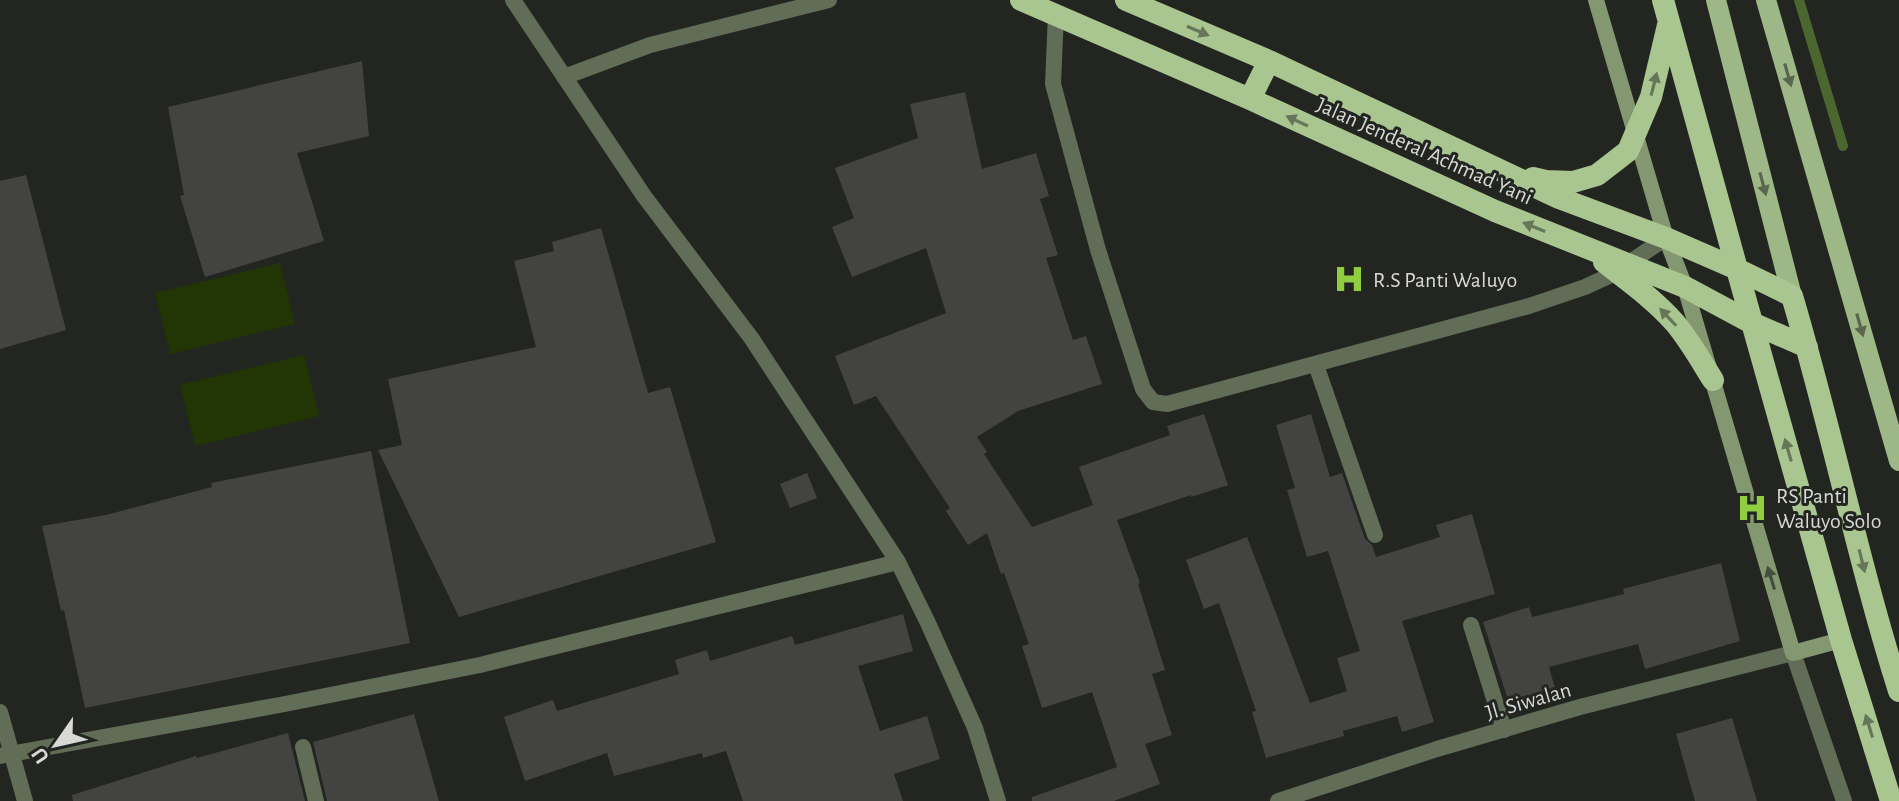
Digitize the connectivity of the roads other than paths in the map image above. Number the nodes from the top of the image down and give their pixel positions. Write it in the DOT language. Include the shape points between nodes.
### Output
graph roads {
  1 [pos="513,0"];
  2 [pos="829,0"];
  3 [pos="1021,0"];
  4 [pos="1126,0"];
  5 [pos="1596,0"];
  6 [pos="1716,0"];
  7 [pos="1766,0"];
  8 [pos="1666,10"];
  9 [pos="1056,14"];
  10 [pos="1269,61"];
  11 [pos="564,77"];
  12 [pos="1250,99"];
  13 [pos="1636,135"];
  14 [pos="1493,167"];
  15 [pos="1666,238"];
  16 [pos="1622,268"];
  17 [pos="1737,269"];
  18 [pos="1685,287"];
  19 [pos="1792,296"];
  20 [pos="1752,323"];
  21 [pos="1807,347"];
  22 [pos="1316,365"];
  23 [pos="1713,380"];
  24 [pos="1899,461"];
  25 [pos="1375,535"];
  26 [pos="898,562"];
  27 [pos="1471,625"];
  28 [pos="1841,640"];
  29 [pos="1793,653"];
  30 [pos="1899,691"];
  31 [pos="0,712"];
  32 [pos="1504,730"];
  33 [pos="303,747"];
  34 [pos="6,755"];
  35 [pos="25,801"];
  36 [pos="316,801"];
  37 [pos="998,801"];
  38 [pos="1278,801"];
  39 [pos="1844,801"];
  40 [pos="1891,801"];
  1 -- 11 [label="street"];
  2 -- 11 [label="street" via="650,45"];
  3 -- 9 [label="highway, Jalan Jenderal Achmad Yani"];
  4 -- 10 [label="highway, Jalan Jenderal Achmad Yani, one-way"];
  5 -- 13 [label="main road"];
  6 -- 19 [label="main road, one-way"];
  7 -- 24 [label="main road, one-way"];
  13 -- 8 [label="highway, one-way" via="1651,97"];
  8 -- 17 [label="highway"];
  9 -- 12 [label="highway, Jalan Jenderal Achmad Yani"];
  9 -- 22 [label="street" via="1053,84 1143,389 1153,402 1167,404"];
  10 -- 12 [label="highway"];
  10 -- 14 [label="highway, Jalan Jenderal Achmad Yani"];
  11 -- 26 [label="street" via="644,196 752,339"];
  16 -- 12 [label="highway, Jalan Jenderal Achmad Yani, one-way" via="1586,247"];
  13 -- 14 [label="highway" via="1616,162 1573,182"];
  13 -- 15 [label="main road"];
  14 -- 15 [label="highway, Jalan Jenderal Achmad Yani"];
  15 -- 16 [label="street"];
  15 -- 17 [label="highway, Jalan Jenderal Achmad Yani"];
  15 -- 18 [label="main road"];
  16 -- 18 [label="highway, Jalan Jenderal Achmad Yani"];
  16 -- 22 [label="street" via="1529,306"];
  23 -- 16 [label="highway, one-way" via="1674,322"];
  17 -- 19 [label="highway, Jalan Jenderal Achmad Yani"];
  17 -- 20 [label="highway"];
  18 -- 20 [label="highway, Jalan Jenderal Achmad Yani"];
  18 -- 23 [label="main road"];
  19 -- 21 [label="highway"];
  20 -- 21 [label="highway, Jalan Jenderal Achmad Yani"];
  28 -- 20 [label="highway, one-way"];
  21 -- 30 [label="highway, one-way"];
  22 -- 25 [label="street"];
  29 -- 23 [label="main road, one-way"];
  26 -- 34 [label="street" via="480,665"];
  26 -- 37 [label="street" via="975,728"];
  27 -- 32 [label="street"];
  28 -- 29 [label="main road"];
  40 -- 28 [label="highway, one-way"];
  29 -- 32 [label="street, Jl. Siwalan"];
  29 -- 39 [label="street"];
  31 -- 34 [label="street"];
  32 -- 38 [label="street, Jl. Siwalan"];
  33 -- 36 [label="street"];
  34 -- 35 [label="street"];
}
